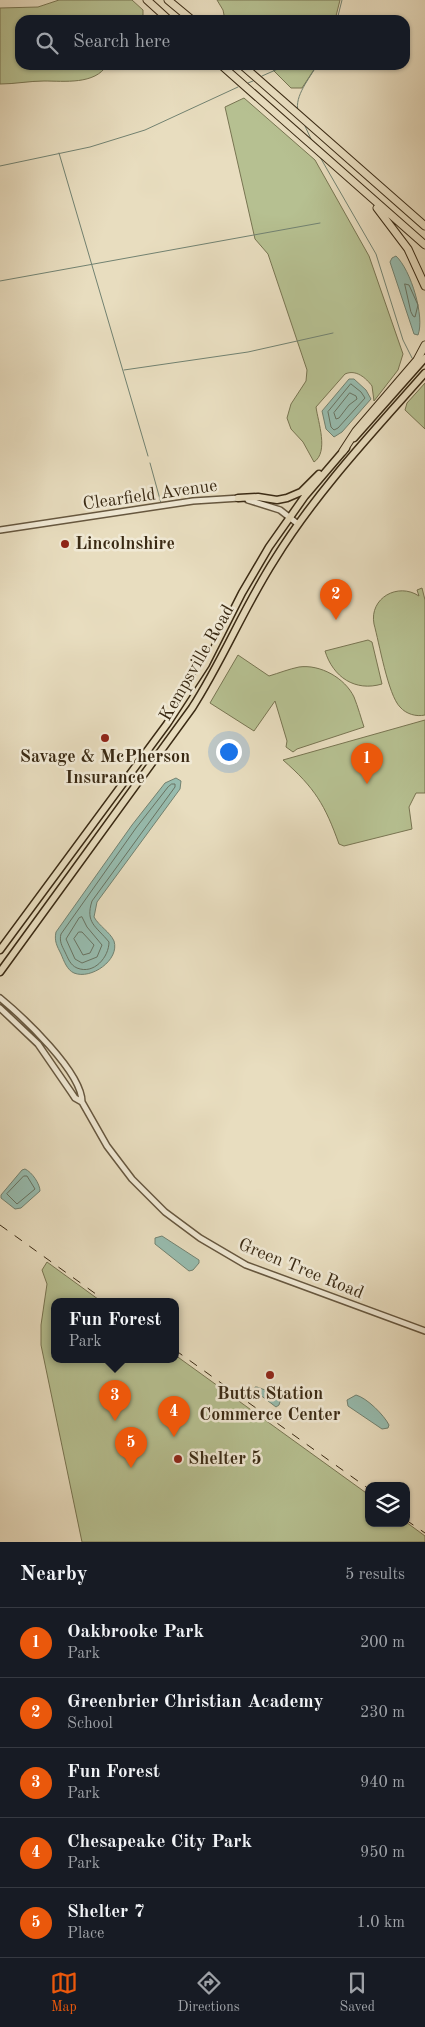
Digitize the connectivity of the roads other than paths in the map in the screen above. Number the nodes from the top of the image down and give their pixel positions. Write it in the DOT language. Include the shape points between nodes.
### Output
graph roads {
  1 [pos="147,0"];
  2 [pos="168,0"];
  3 [pos="164,15"];
  4 [pos="186,15"];
  5 [pos="226,70"];
  6 [pos="248,70"];
  7 [pos="321,153"];
  8 [pos="425,226"];
  9 [pos="425,245"];
  10 [pos="425,286"];
  11 [pos="425,345"];
  12 [pos="425,358"];
  13 [pos="425,373"];
  14 [pos="343,451"];
  15 [pos="332,464"];
  16 [pos="238,498"];
  17 [pos="290,516"];
  18 [pos="298,524"];
  19 [pos="0,530"];
  20 [pos="0,950"];
  21 [pos="0,972"];
  22 [pos="0,998"];
  23 [pos="0,1008"];
  24 [pos="82,1102"];
  25 [pos="425,1331"];
  1 -- 3 [label="highway"];
  2 -- 4 [label="highway"];
  5 -- 7 [label="highway"];
  6 -- 8 [label="highway"];
  7 -- 9 [label="highway"];
  7 -- 10 [label="highway" via="386,218 408,250"];
  11 -- 14 [label="highway" via="417,360 356,431"];
  12 -- 14 [label="main road, Kempsville Road"];
  13 -- 18 [label="main road, Kempsville Road"];
  14 -- 15 [label="main road, Kempsville Road"];
  15 -- 16 [label="main road" via="291,497 277,500"];
  15 -- 17 [label="main road, Kempsville Road"];
  16 -- 17 [label="street, Clearfield Avenue" via="271,506"];
  16 -- 19 [label="street, Clearfield Avenue" via="193,501"];
  17 -- 18 [label="street, Clearfield Avenue"];
  17 -- 20 [label="main road, Kempsville Road" via="255,569 206,664 182,702"];
  18 -- 21 [label="main road, Kempsville Road" via="267,572 192,708"];
  22 -- 24 [label="street, Green Tree Road" via="48,1043 80,1090"];
  23 -- 24 [label="street, Green Tree Road" via="38,1044 75,1098"];
  24 -- 25 [label="street, Green Tree Road" via="107,1146 132,1179 165,1212 200,1238 246,1265"];
}
